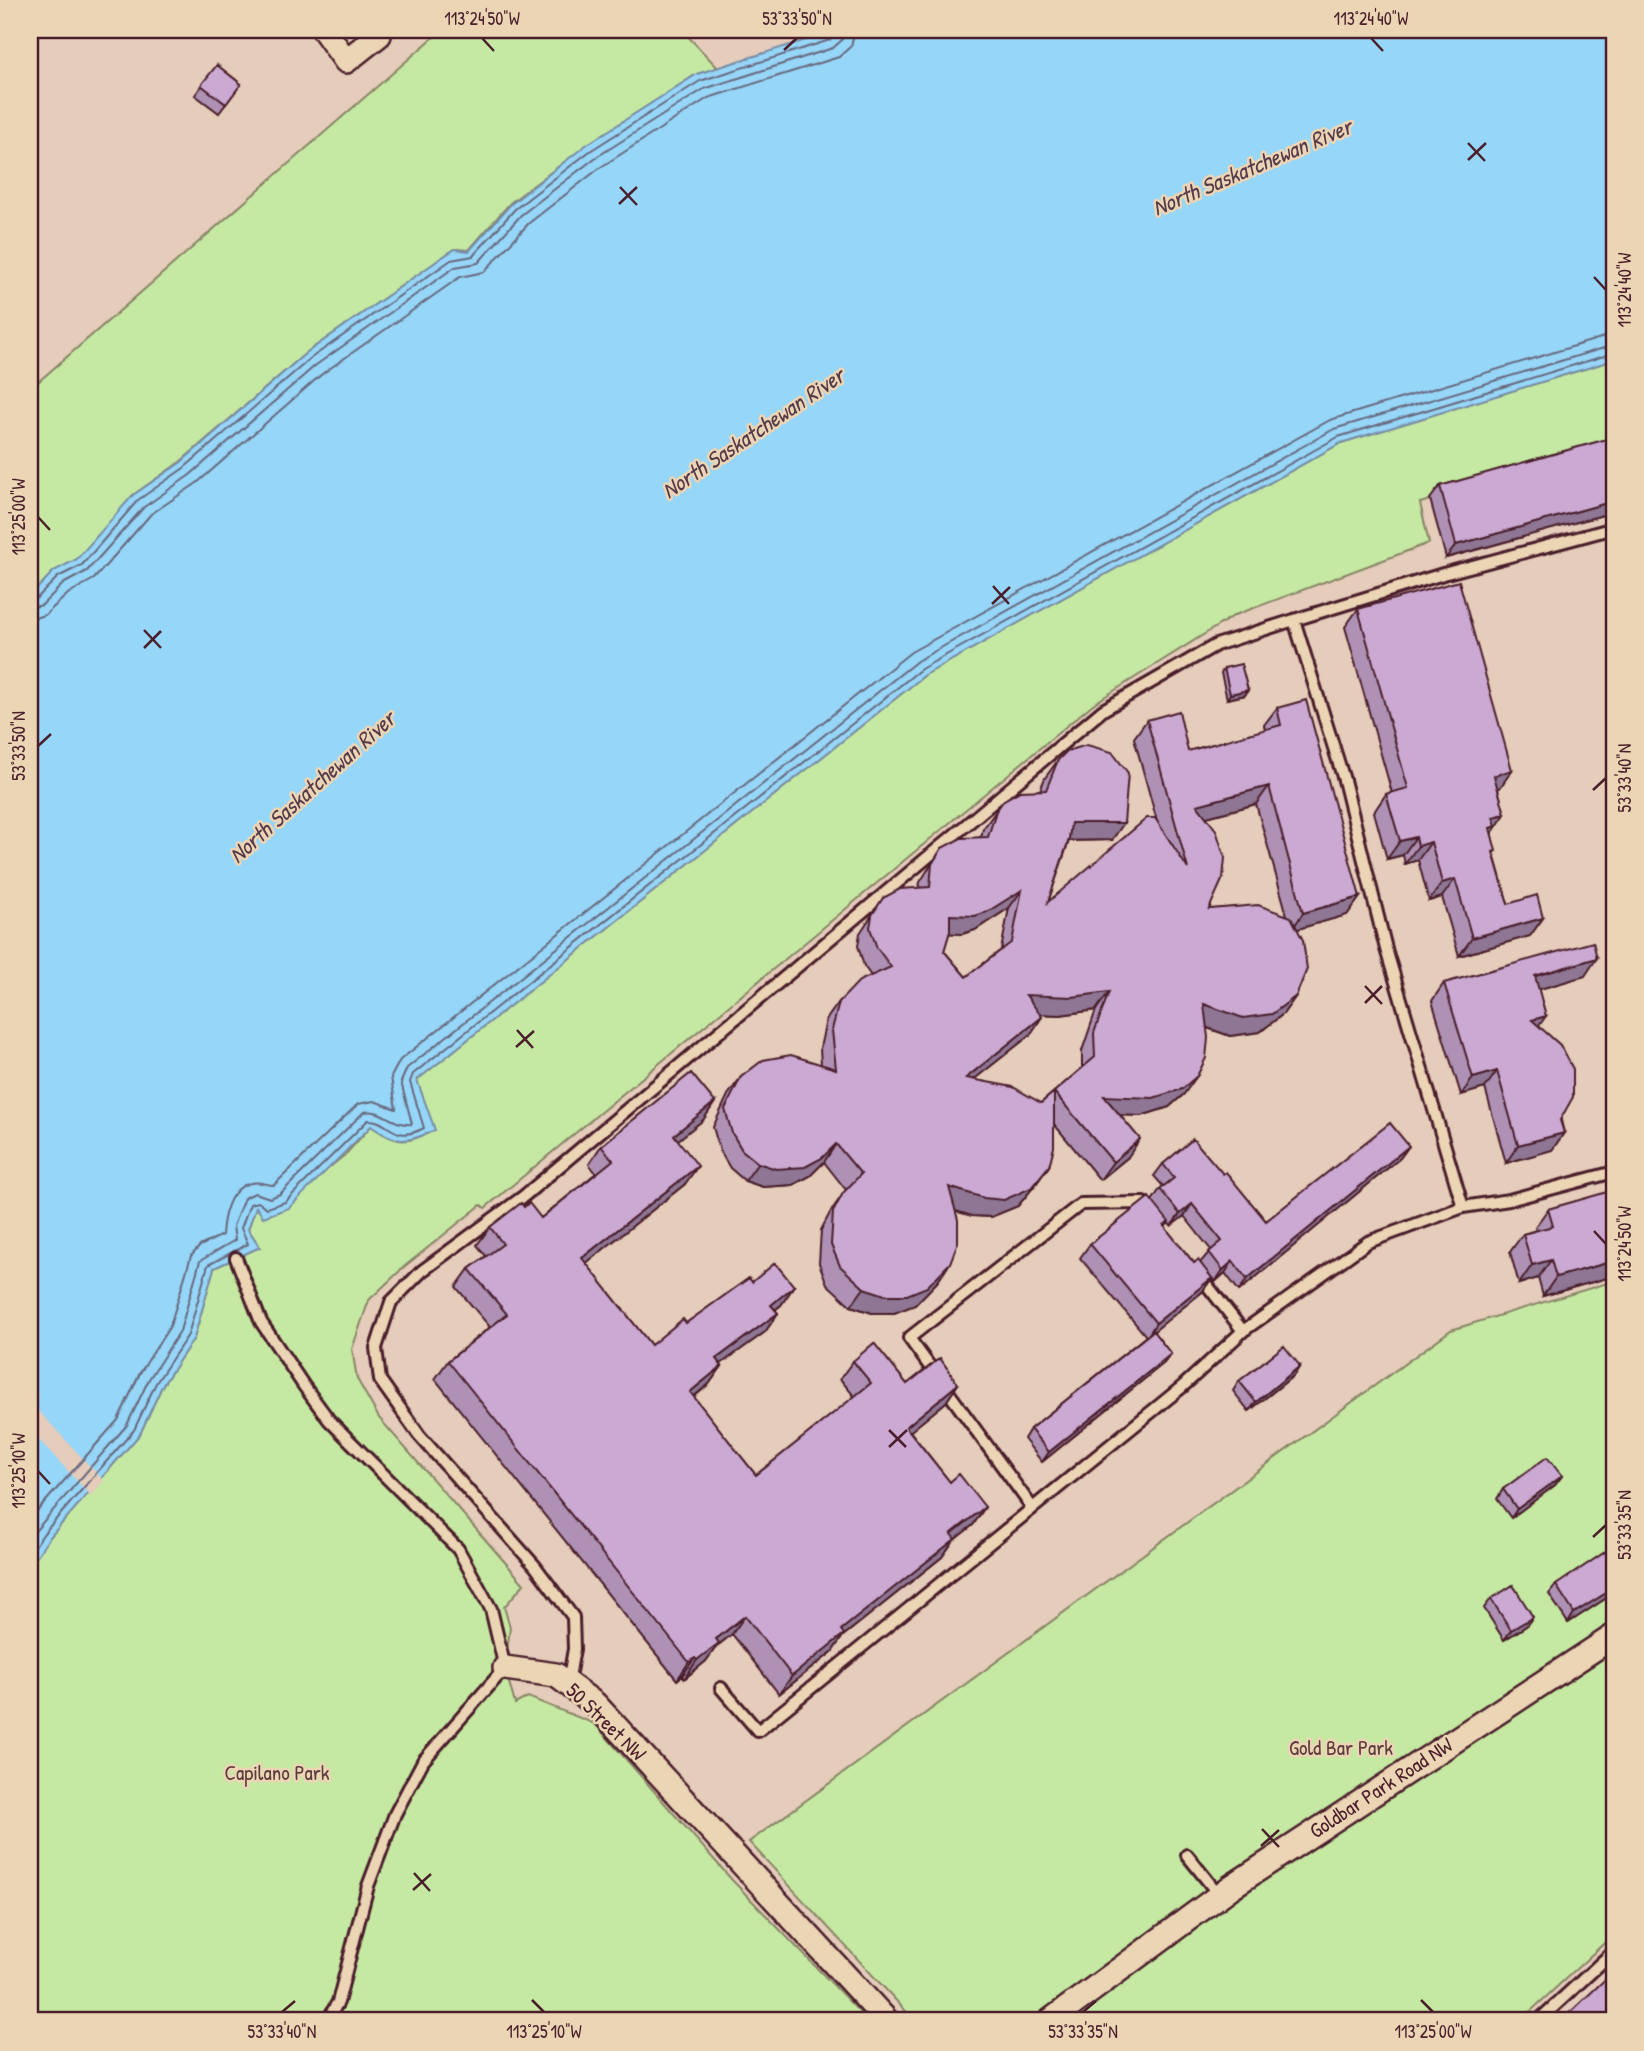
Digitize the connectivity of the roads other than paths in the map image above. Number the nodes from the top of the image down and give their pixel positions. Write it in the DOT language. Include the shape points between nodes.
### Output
graph roads {
  1 [pos="324,30"];
  2 [pos="379,30"];
  3 [pos="1614,528"];
  4 [pos="1294,620"];
  5 [pos="1614,1172"];
  6 [pos="1463,1207"];
  7 [pos="1160,1224"];
  8 [pos="236,1258"];
  9 [pos="1193,1267"];
  10 [pos="1243,1331"];
  11 [pos="1031,1506"];
  12 [pos="1614,1636"];
  13 [pos="505,1668"];
  14 [pos="568,1683"];
  15 [pos="721,1688"];
  16 [pos="1187,1855"];
  17 [pos="1219,1895"];
  18 [pos="1614,1951"];
  19 [pos="327,2021"];
  20 [pos="887,2021"];
  21 [pos="1050,2021"];
  22 [pos="1538,2021"];
  1 -- 2 [label="street" via="346,61 379,35"];
  3 -- 4 [label="lane"];
  4 -- 6 [label="lane" via="1344,780 1386,948"];
  4 -- 14 [label="lane" via="1216,645 1103,710 534,1188 422,1271 391,1302 376,1348 380,1380 419,1435 535,1566 573,1617"];
  5 -- 6 [label="lane" via="1509,1200"];
  6 -- 10 [label="lane" via="1368,1242"];
  7 -- 11 [label="lane" via="1143,1203 1081,1204 909,1338"];
  8 -- 13 [label="lane" via="261,1322 329,1420 458,1549 491,1609"];
  9 -- 10 [label="lane"];
  10 -- 11 [label="lane" via="1182,1387"];
  11 -- 15 [label="lane" via="758,1731"];
  12 -- 17 [label="street, Goldbar Park Road NW"];
  13 -- 14 [label="street, 50 Street NW" via="556,1675"];
  13 -- 19 [label="lane" via="423,1761 395,1814 368,1886 338,2001"];
  14 -- 20 [label="street, 50 Street NW" via="595,1704"];
  16 -- 17 [label="lane"];
  17 -- 21 [label="street, Goldbar Park Road NW"];
  18 -- 22 [label="lane"];
}
